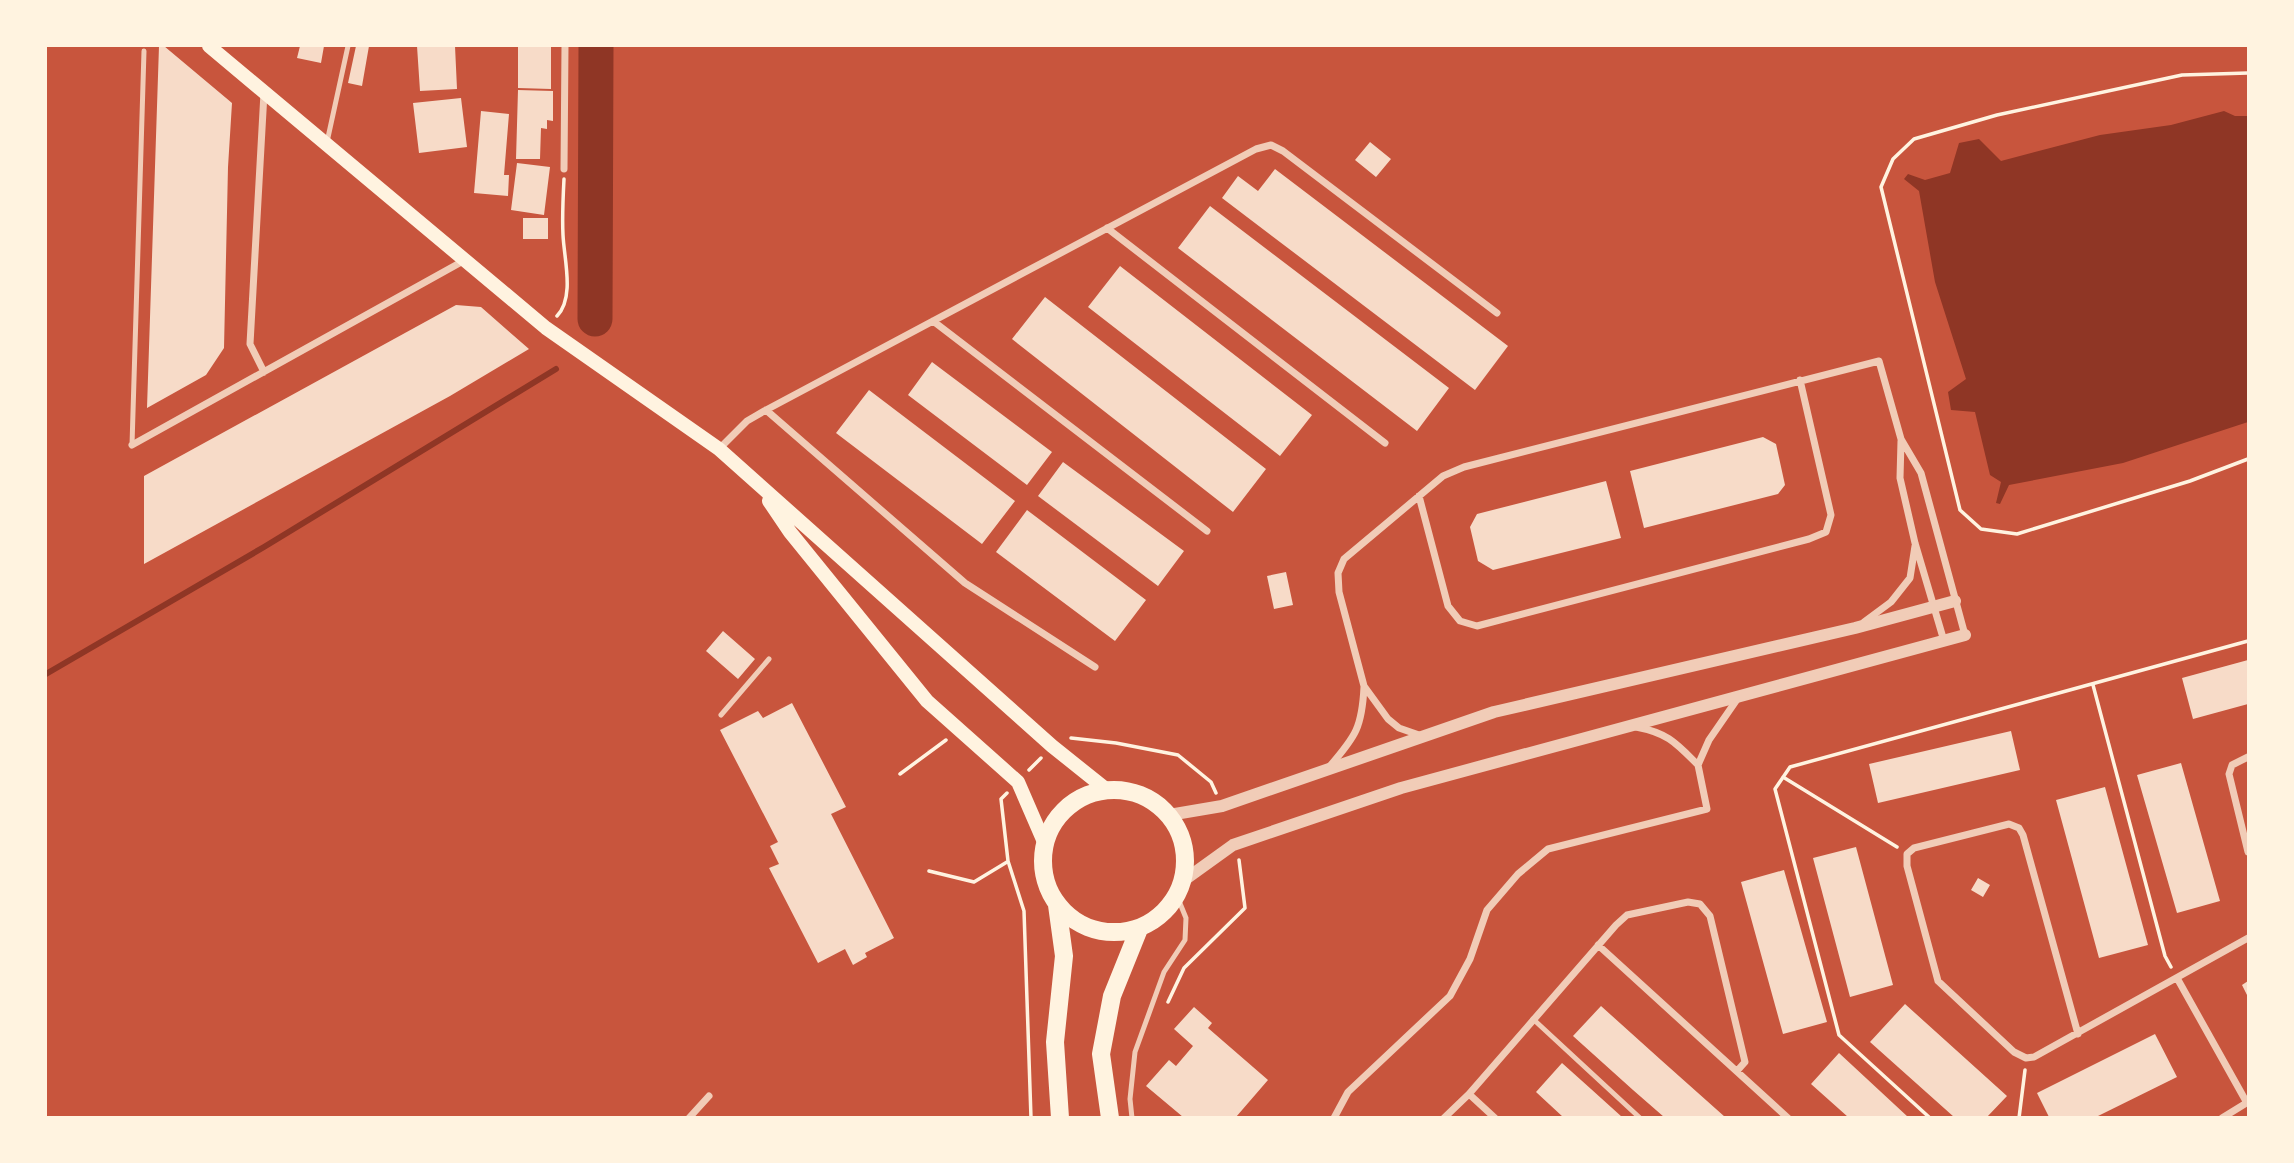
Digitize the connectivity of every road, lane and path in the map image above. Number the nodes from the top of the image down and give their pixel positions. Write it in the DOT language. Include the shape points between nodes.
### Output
graph roads {
  1 [pos="209,46"];
  2 [pos="348,46"];
  3 [pos="565,46"];
  4 [pos="144,51"];
  5 [pos="2249,73"];
  6 [pos="264,91"];
  7 [pos="327,144"];
  8 [pos="564,169"];
  9 [pos="1107,228"];
  10 [pos="466,260"];
  11 [pos="1497,313"];
  12 [pos="933,321"];
  13 [pos="547,328"];
  14 [pos="264,372"];
  15 [pos="1800,380"];
  16 [pos="766,410"];
  17 [pos="1901,439"];
  18 [pos="1385,443"];
  19 [pos="132,445"];
  20 [pos="719,450"];
  21 [pos="2249,459"];
  22 [pos="757,482"];
  23 [pos="1419,496"];
  24 [pos="1207,531"];
  25 [pos="1915,543"];
  26 [pos="1955,601"];
  27 [pos="1934,607"];
  28 [pos="1855,628"];
  29 [pos="1965,635"];
  30 [pos="1944,641"];
  31 [pos="2249,641"];
  32 [pos="769,659"];
  33 [pos="1095,667"];
  34 [pos="2093,684"];
  35 [pos="1364,686"];
  36 [pos="1740,695"];
  37 [pos="721,715"];
  38 [pos="1625,726"];
  39 [pos="960,730"];
  40 [pos="1422,736"];
  41 [pos="1052,746"];
  42 [pos="2249,757"];
  43 [pos="1698,765"];
  44 [pos="1329,767"];
  45 [pos="900,774"];
  46 [pos="1783,777"];
  47 [pos="1018,782"];
  48 [pos="1211,782"];
  49 [pos="1107,790"];
  50 [pos="1169,816"];
  51 [pos="1044,842"];
  52 [pos="2249,852"];
  53 [pos="1907,853"];
  54 [pos="1008,861"];
  55 [pos="1239,861"];
  56 [pos="929,871"];
  57 [pos="1180,889"];
  58 [pos="1057,905"];
  59 [pos="1139,929"];
  60 [pos="2249,938"];
  61 [pos="1598,945"];
  62 [pos="2177,978"];
  63 [pos="1167,1006"];
  64 [pos="1533,1019"];
  65 [pos="2078,1034"];
  66 [pos="2026,1058"];
  67 [pos="1737,1071"];
  68 [pos="1469,1094"];
  69 [pos="709,1096"];
  70 [pos="2248,1102"];
  71 [pos="689,1118"];
  72 [pos="1031,1118"];
  73 [pos="1060,1118"];
  74 [pos="1110,1118"];
  75 [pos="1132,1118"];
  76 [pos="1334,1118"];
  77 [pos="1444,1118"];
  78 [pos="1495,1118"];
  79 [pos="1640,1118"];
  80 [pos="1788,1118"];
  81 [pos="1930,1118"];
  82 [pos="2019,1118"];
  83 [pos="2222,1118"];
  1 -- 6 [label="main road"];
  2 -- 7 [label="lane"];
  3 -- 8 [label="street"];
  4 -- 19 [label="lane"];
  5 -- 21 [label="path" via="2182,75 1997,115 1914,139 1893,159 1881,187 1960,510 1981,529 2017,534"];
  6 -- 7 [label="main road"];
  6 -- 14 [label="street" via="250,344"];
  7 -- 10 [label="main road"];
  8 -- 13 [label="path" via="567,288 564,309"];
  9 -- 11 [label="street" via="1255,149 1271,145"];
  9 -- 12 [label="street"];
  9 -- 18 [label="street"];
  10 -- 13 [label="main road"];
  10 -- 14 [label="street"];
  12 -- 16 [label="street"];
  12 -- 24 [label="street"];
  13 -- 20 [label="main road"];
  14 -- 19 [label="street"];
  15 -- 17 [label="street" via="1879,361"];
  15 -- 23 [label="street" via="1464,467 1443,476"];
  15 -- 23 [label="street" via="1831,515 1826,532 1809,539 1477,626 1460,621 1448,606"];
  16 -- 20 [label="street" via="747,421"];
  16 -- 33 [label="street" via="965,583"];
  17 -- 25 [label="street" via="1900,478"];
  17 -- 26 [label="street" via="1921,473"];
  20 -- 22 [label="main road"];
  22 -- 39 [label="main road" via="790,532 927,701"];
  22 -- 41 [label="main road"];
  23 -- 35 [label="street" via="1344,559 1338,573"];
  25 -- 27 [label="street"];
  25 -- 28 [label="street" via="1910,578 1891,602"];
  26 -- 27 [label="street"];
  26 -- 29 [label="street"];
  27 -- 28 [label="street"];
  27 -- 30 [label="street"];
  28 -- 40 [label="street" via="1494,712"];
  29 -- 30 [label="street"];
  30 -- 36 [label="street"];
  31 -- 34 [label="path"];
  32 -- 37 [label="lane"];
  34 -- 46 [label="path" via="1790,767"];
  34 -- 62 [label="path" via="2165,956"];
  35 -- 40 [label="street" via="1388,719"];
  35 -- 44 [label="street" via="1358,729"];
  36 -- 38 [label="street"];
  36 -- 43 [label="street"];
  38 -- 43 [label="street" via="1658,731"];
  38 -- 57 [label="street" via="1401,788 1233,845"];
  39 -- 45 [label="path"];
  39 -- 47 [label="main road"];
  40 -- 44 [label="street"];
  41 -- 47 [label="path"];
  41 -- 48 [label="path" via="1062,736 1178,755"];
  41 -- 49 [label="main road"];
  42 -- 52 [label="street" via="2232,765 2229,774"];
  43 -- 76 [label="street" via="1707,809 1548,849 1518,874 1487,910 1470,959 1450,996 1348,1092"];
  44 -- 50 [label="street" via="1222,806"];
  46 -- 53 [label="path"];
  46 -- 81 [label="path" via="1775,789 1839,1035"];
  47 -- 51 [label="main road"];
  47 -- 54 [label="path" via="1001,799"];
  49 -- 50 [label="main road" via="1147,798"];
  49 -- 51 [label="main road" via="1068,806"];
  50 -- 57 [label="main road" via="1185,852"];
  51 -- 58 [label="main road" via="1046,885"];
  53 -- 65 [label="street" via="2009,824 2019,828"];
  53 -- 66 [label="street" via="1938,981"];
  54 -- 56 [label="path" via="974,883"];
  54 -- 72 [label="path" via="1024,911"];
  55 -- 63 [label="path" via="1245,908 1184,968"];
  57 -- 59 [label="main road" via="1161,916"];
  57 -- 75 [label="lane" via="1185,940 1164,972 1135,1052"];
  58 -- 59 [label="main road" via="1092,930"];
  58 -- 73 [label="main road" via="1064,957 1055,1042"];
  59 -- 74 [label="main road" via="1112,996 1101,1054"];
  60 -- 62 [label="street"];
  61 -- 64 [label="street"];
  61 -- 67 [label="street"];
  61 -- 67 [label="street" via="1628,915 1688,902 1700,904 1710,916 1745,1062"];
  62 -- 65 [label="street"];
  62 -- 70 [label="street"];
  64 -- 68 [label="street"];
  64 -- 79 [label="lane"];
  65 -- 66 [label="street"];
  66 -- 82 [label="path"];
  67 -- 80 [label="street"];
  68 -- 77 [label="street"];
  68 -- 78 [label="street"];
  69 -- 71 [label="street"];
  70 -- 83 [label="street"];
}
